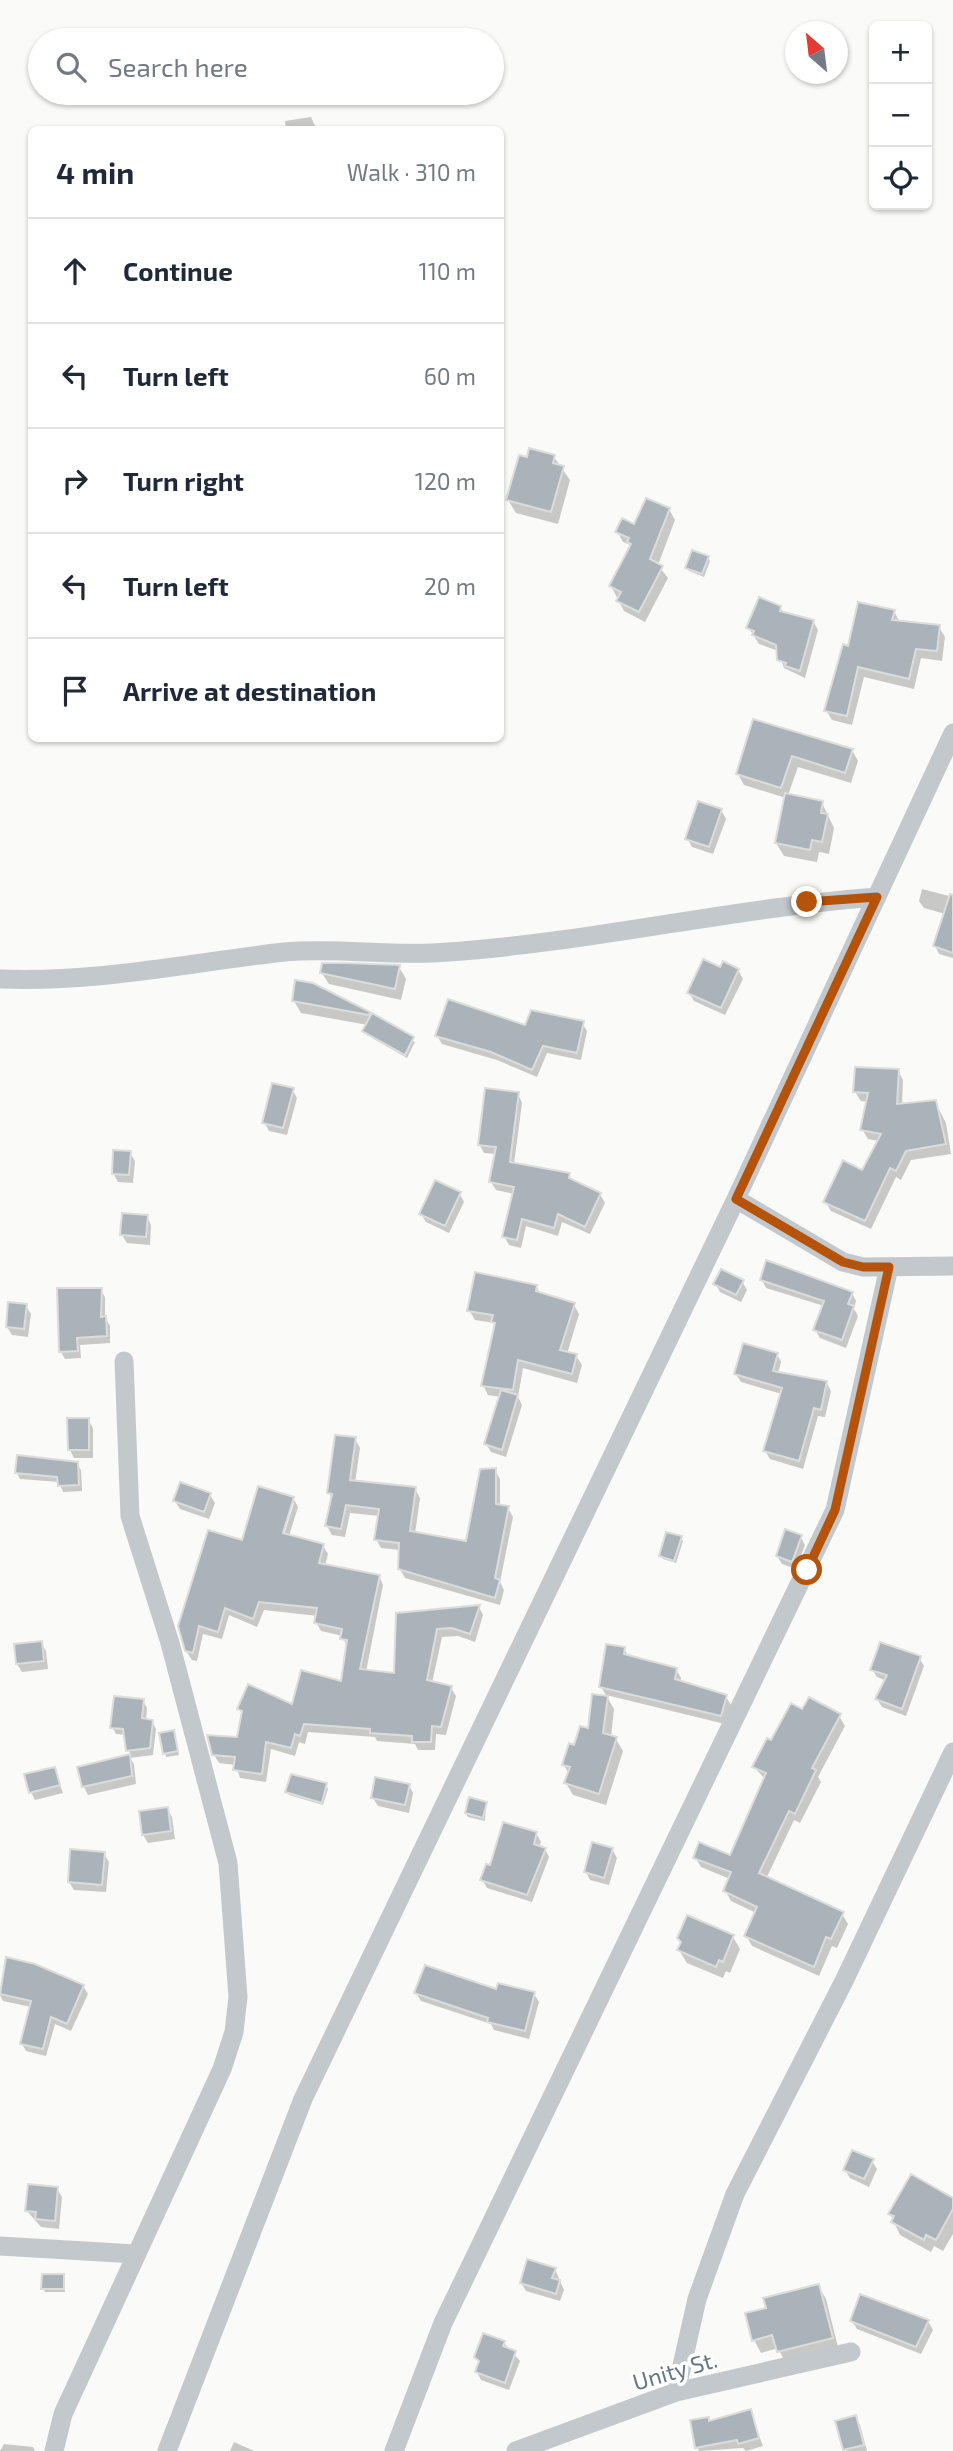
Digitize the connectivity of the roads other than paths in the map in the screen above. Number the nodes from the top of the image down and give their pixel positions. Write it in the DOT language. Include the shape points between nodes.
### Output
graph roads {
  1 [pos="953,733"];
  2 [pos="877,897"];
  3 [pos="0,979"];
  4 [pos="736,1199"];
  5 [pos="953,1266"];
  6 [pos="889,1267"];
  7 [pos="124,1361"];
  8 [pos="953,1752"];
  9 [pos="0,2246"];
  10 [pos="135,2253"];
  11 [pos="851,2352"];
  12 [pos="676,2392"];
  13 [pos="54,2451"];
  14 [pos="167,2451"];
  15 [pos="394,2451"];
  16 [pos="516,2451"];
  1 -- 2 [label="street"];
  2 -- 3 [label="street" via="807,902 640,930 446,953 288,952 51,981"];
  2 -- 4 [label="street"];
  4 -- 6 [label="street" via="843,1262"];
  4 -- 14 [label="street" via="303,2099"];
  5 -- 6 [label="street"];
  6 -- 15 [label="street" via="835,1510 443,2323"];
  7 -- 10 [label="street" via="130,1516 170,1643 228,1863 238,1997 234,2032 222,2069"];
  8 -- 12 [label="street" via="844,1981 735,2194 697,2299"];
  9 -- 10 [label="street"];
  10 -- 13 [label="street" via="63,2414"];
  11 -- 12 [label="street, Unity St."];
  12 -- 16 [label="street, Unity St."];
}
